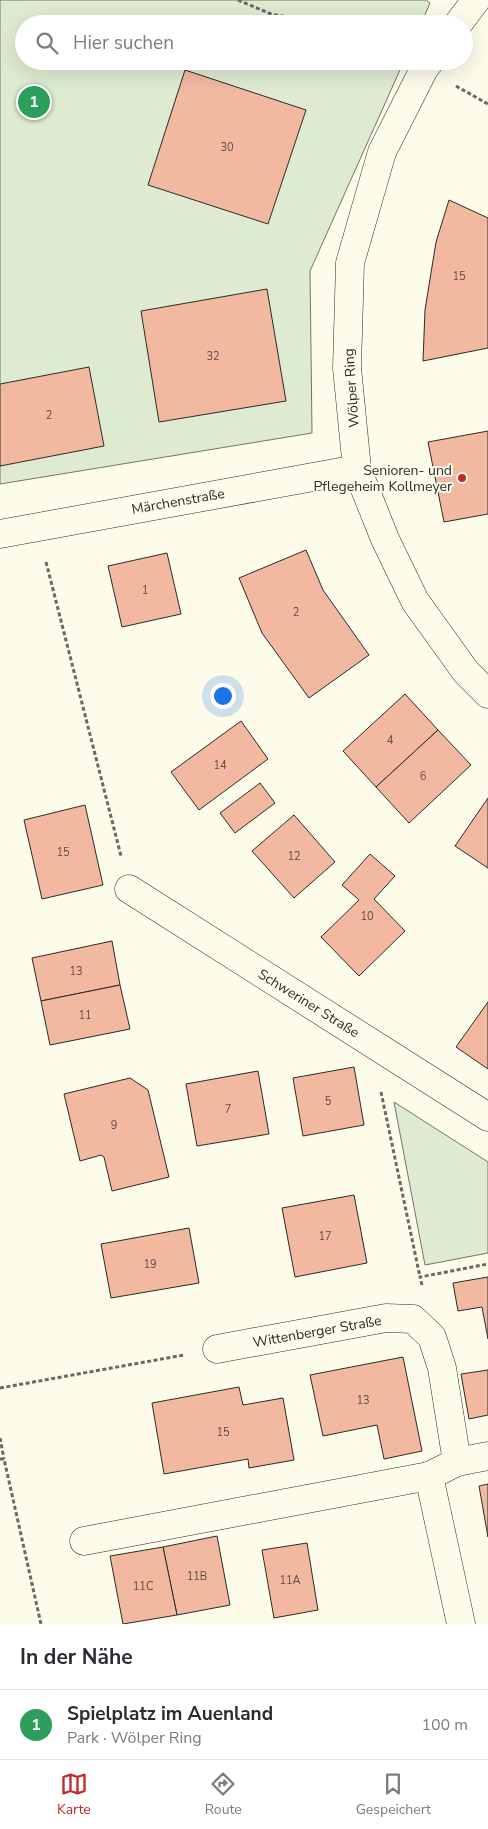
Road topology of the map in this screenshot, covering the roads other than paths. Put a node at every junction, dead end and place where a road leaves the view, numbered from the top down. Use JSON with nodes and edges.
{"nodes":[{"id":1,"x":476,"y":0,"type":"edge"},
{"id":2,"x":465,"y":15,"type":"edge"},
{"id":3,"x":423,"y":70,"type":"edge"},
{"id":4,"x":357,"y":469,"type":"junction"},
{"id":5,"x":0,"y":534,"type":"edge"},
{"id":6,"x":488,"y":694,"type":"edge"},
{"id":7,"x":129,"y":889,"type":"road end"},
{"id":8,"x":488,"y":1117,"type":"edge"},
{"id":9,"x":218,"y":1349,"type":"road end"},
{"id":10,"x":488,"y":1456,"type":"edge"},
{"id":11,"x":457,"y":1462,"type":"junction"},
{"id":12,"x":429,"y":1476,"type":"junction"},
{"id":13,"x":84,"y":1541,"type":"dead end"},
{"id":14,"x":461,"y":1624,"type":"edge"}],
"edges":[{"from":1,"to":2,"type":"street"},
{"from":3,"to":4,"type":"street","name":"Wölper Ring"},
{"from":4,"to":5,"type":"street","name":"Märchenstraße"},
{"from":4,"to":6,"type":"street","name":"Wölper Ring"},
{"from":7,"to":8,"type":"street","name":"Schweriner Straße"},
{"from":9,"to":11,"type":"street","name":"Wittenberger Straße"},
{"from":10,"to":11,"type":"street"},
{"from":11,"to":12,"type":"street"},
{"from":12,"to":13,"type":"street"},
{"from":12,"to":14,"type":"street"}]}
